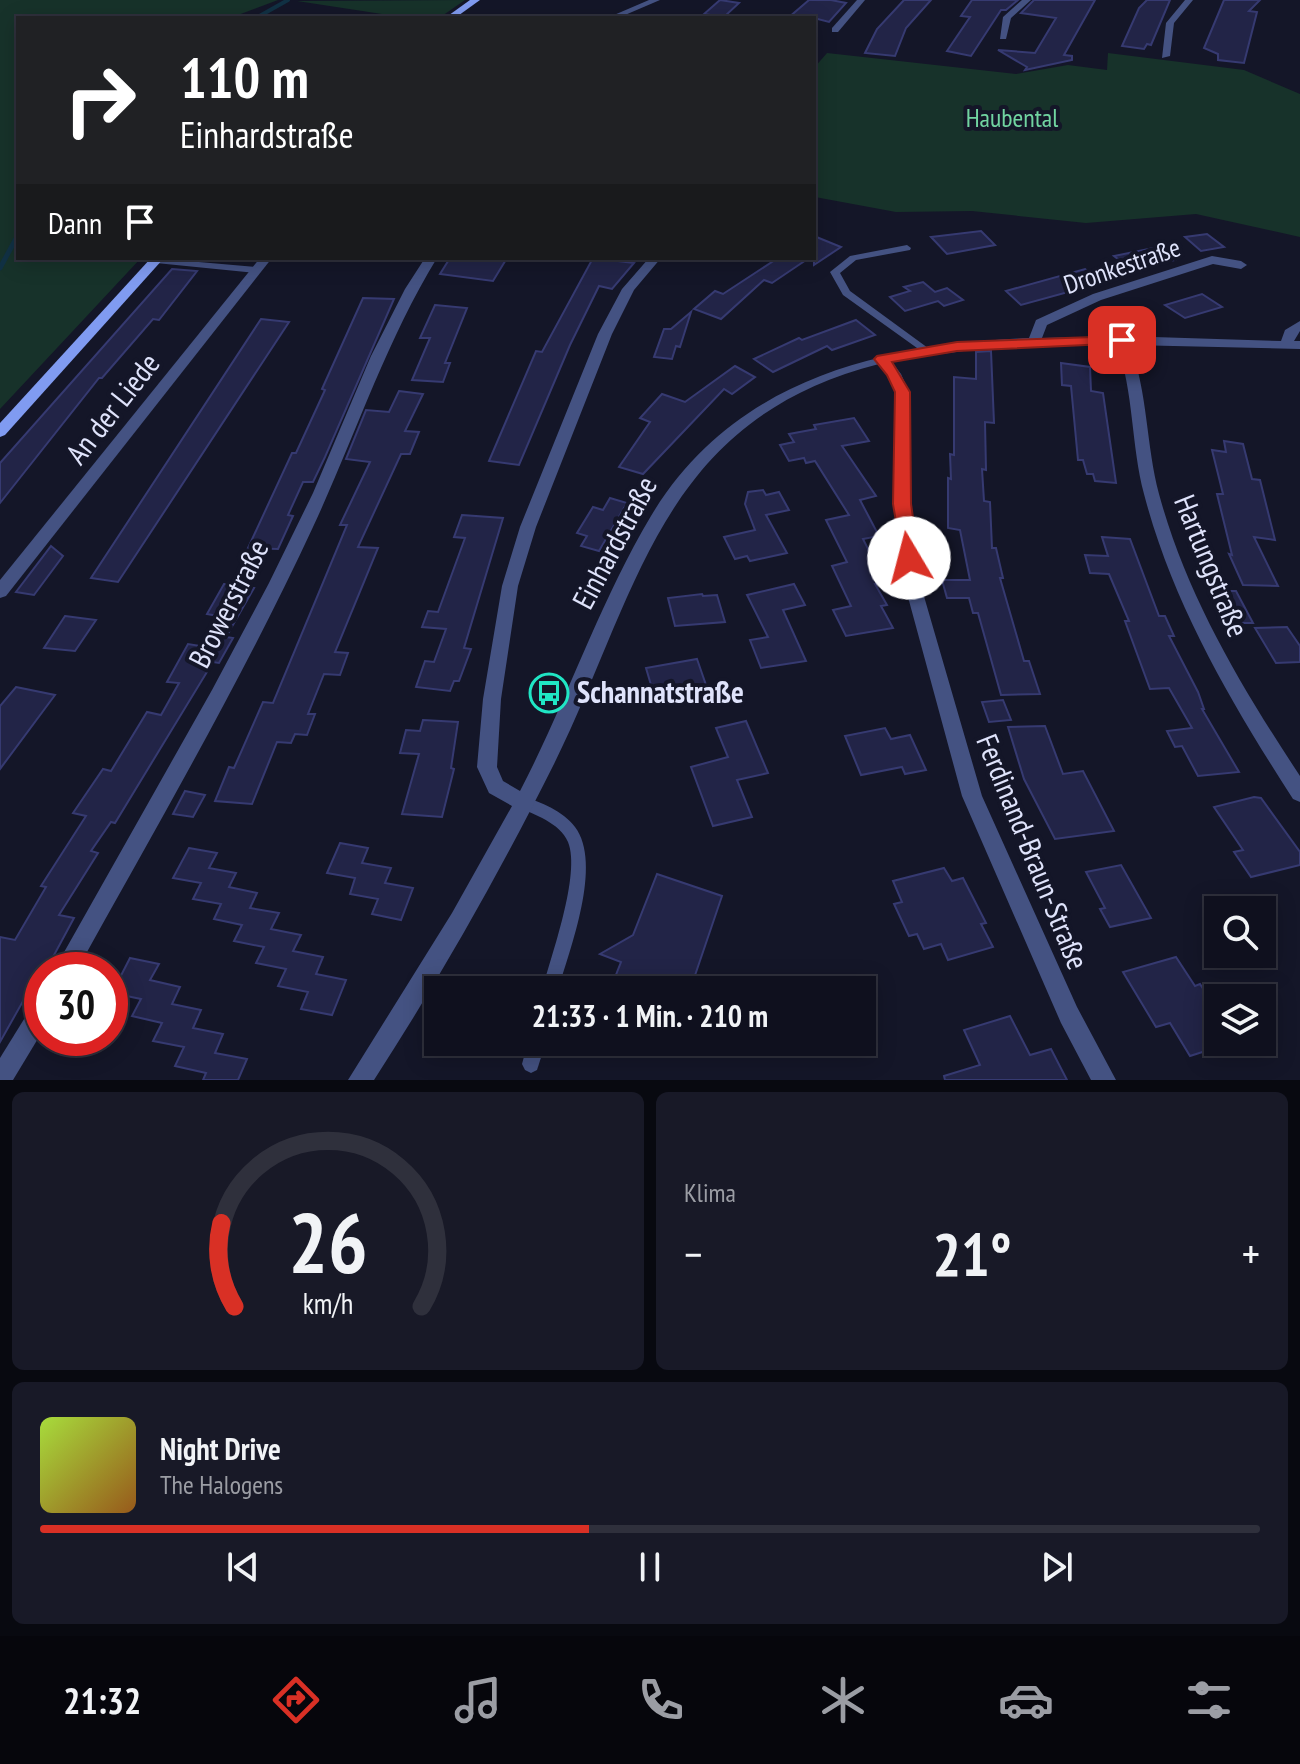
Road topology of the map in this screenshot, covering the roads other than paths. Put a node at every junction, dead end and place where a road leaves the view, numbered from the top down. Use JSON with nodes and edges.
{"nodes":[{"id":1,"x":476,"y":0,"type":"edge"},
{"id":2,"x":656,"y":0,"type":"edge"},
{"id":3,"x":861,"y":0,"type":"edge"},
{"id":4,"x":1027,"y":0,"type":"edge"},
{"id":5,"x":1189,"y":0,"type":"edge"},
{"id":6,"x":452,"y":16,"type":"edge"},
{"id":7,"x":616,"y":16,"type":"edge"},
{"id":8,"x":835,"y":30,"type":"dead end"},
{"id":9,"x":1003,"y":37,"type":"dead end"},
{"id":10,"x":1165,"y":56,"type":"dead end"},
{"id":11,"x":907,"y":248,"type":"dead end"},
{"id":12,"x":156,"y":260,"type":"edge"},
{"id":13,"x":166,"y":260,"type":"edge"},
{"id":14,"x":264,"y":260,"type":"edge"},
{"id":15,"x":430,"y":260,"type":"edge"},
{"id":16,"x":653,"y":260,"type":"edge"},
{"id":17,"x":1241,"y":265,"type":"dead end"},
{"id":18,"x":256,"y":270,"type":"junction"},
{"id":19,"x":1300,"y":325,"type":"edge"},
{"id":20,"x":1122,"y":340,"type":"junction"},
{"id":21,"x":1034,"y":342,"type":"junction"},
{"id":22,"x":1293,"y":345,"type":"edge"},
{"id":23,"x":924,"y":350,"type":"junction"},
{"id":24,"x":882,"y":359,"type":"junction"},
{"id":25,"x":0,"y":432,"type":"edge"},
{"id":26,"x":0,"y":592,"type":"edge"},
{"id":27,"x":1300,"y":793,"type":"edge"},
{"id":28,"x":522,"y":802,"type":"junction"},
{"id":29,"x":75,"y":952,"type":"edge"},
{"id":30,"x":554,"y":976,"type":"edge"},
{"id":31,"x":24,"y":1041,"type":"edge"},
{"id":32,"x":533,"y":1056,"type":"edge"},
{"id":33,"x":531,"y":1064,"type":"dead end"},
{"id":34,"x":0,"y":1080,"type":"edge"},
{"id":35,"x":360,"y":1080,"type":"edge"},
{"id":36,"x":1104,"y":1080,"type":"edge"}],
"edges":[{"from":1,"to":6,"type":"main road"},
{"from":2,"to":7,"type":"street"},
{"from":3,"to":8,"type":"street"},
{"from":4,"to":9,"type":"street"},
{"from":5,"to":10,"type":"street"},
{"from":11,"to":23,"type":"lane"},
{"from":12,"to":25,"type":"main road"},
{"from":13,"to":18,"type":"lane"},
{"from":14,"to":18,"type":"street","name":"An der Liede"},
{"from":15,"to":29,"type":"street","name":"Browerstraße"},
{"from":16,"to":28,"type":"street"},
{"from":17,"to":21,"type":"street","name":"Dronkestraße"},
{"from":18,"to":26,"type":"street","name":"An der Liede"},
{"from":19,"to":22,"type":"street"},
{"from":20,"to":21,"type":"street","name":"Einhardstraße"},
{"from":20,"to":22,"type":"street","name":"Einhardstraße"},
{"from":20,"to":27,"type":"street","name":"Hartungstraße"},
{"from":21,"to":23,"type":"street","name":"Einhardstraße"},
{"from":23,"to":24,"type":"street","name":"Einhardstraße"},
{"from":24,"to":28,"type":"street","name":"Einhardstraße"},
{"from":24,"to":36,"type":"street","name":"Ferdinand-Braun-Straße"},
{"from":28,"to":30,"type":"lane"},
{"from":28,"to":35,"type":"street","name":"Einhardstraße"},
{"from":31,"to":34,"type":"street"},
{"from":32,"to":33,"type":"lane"}]}
